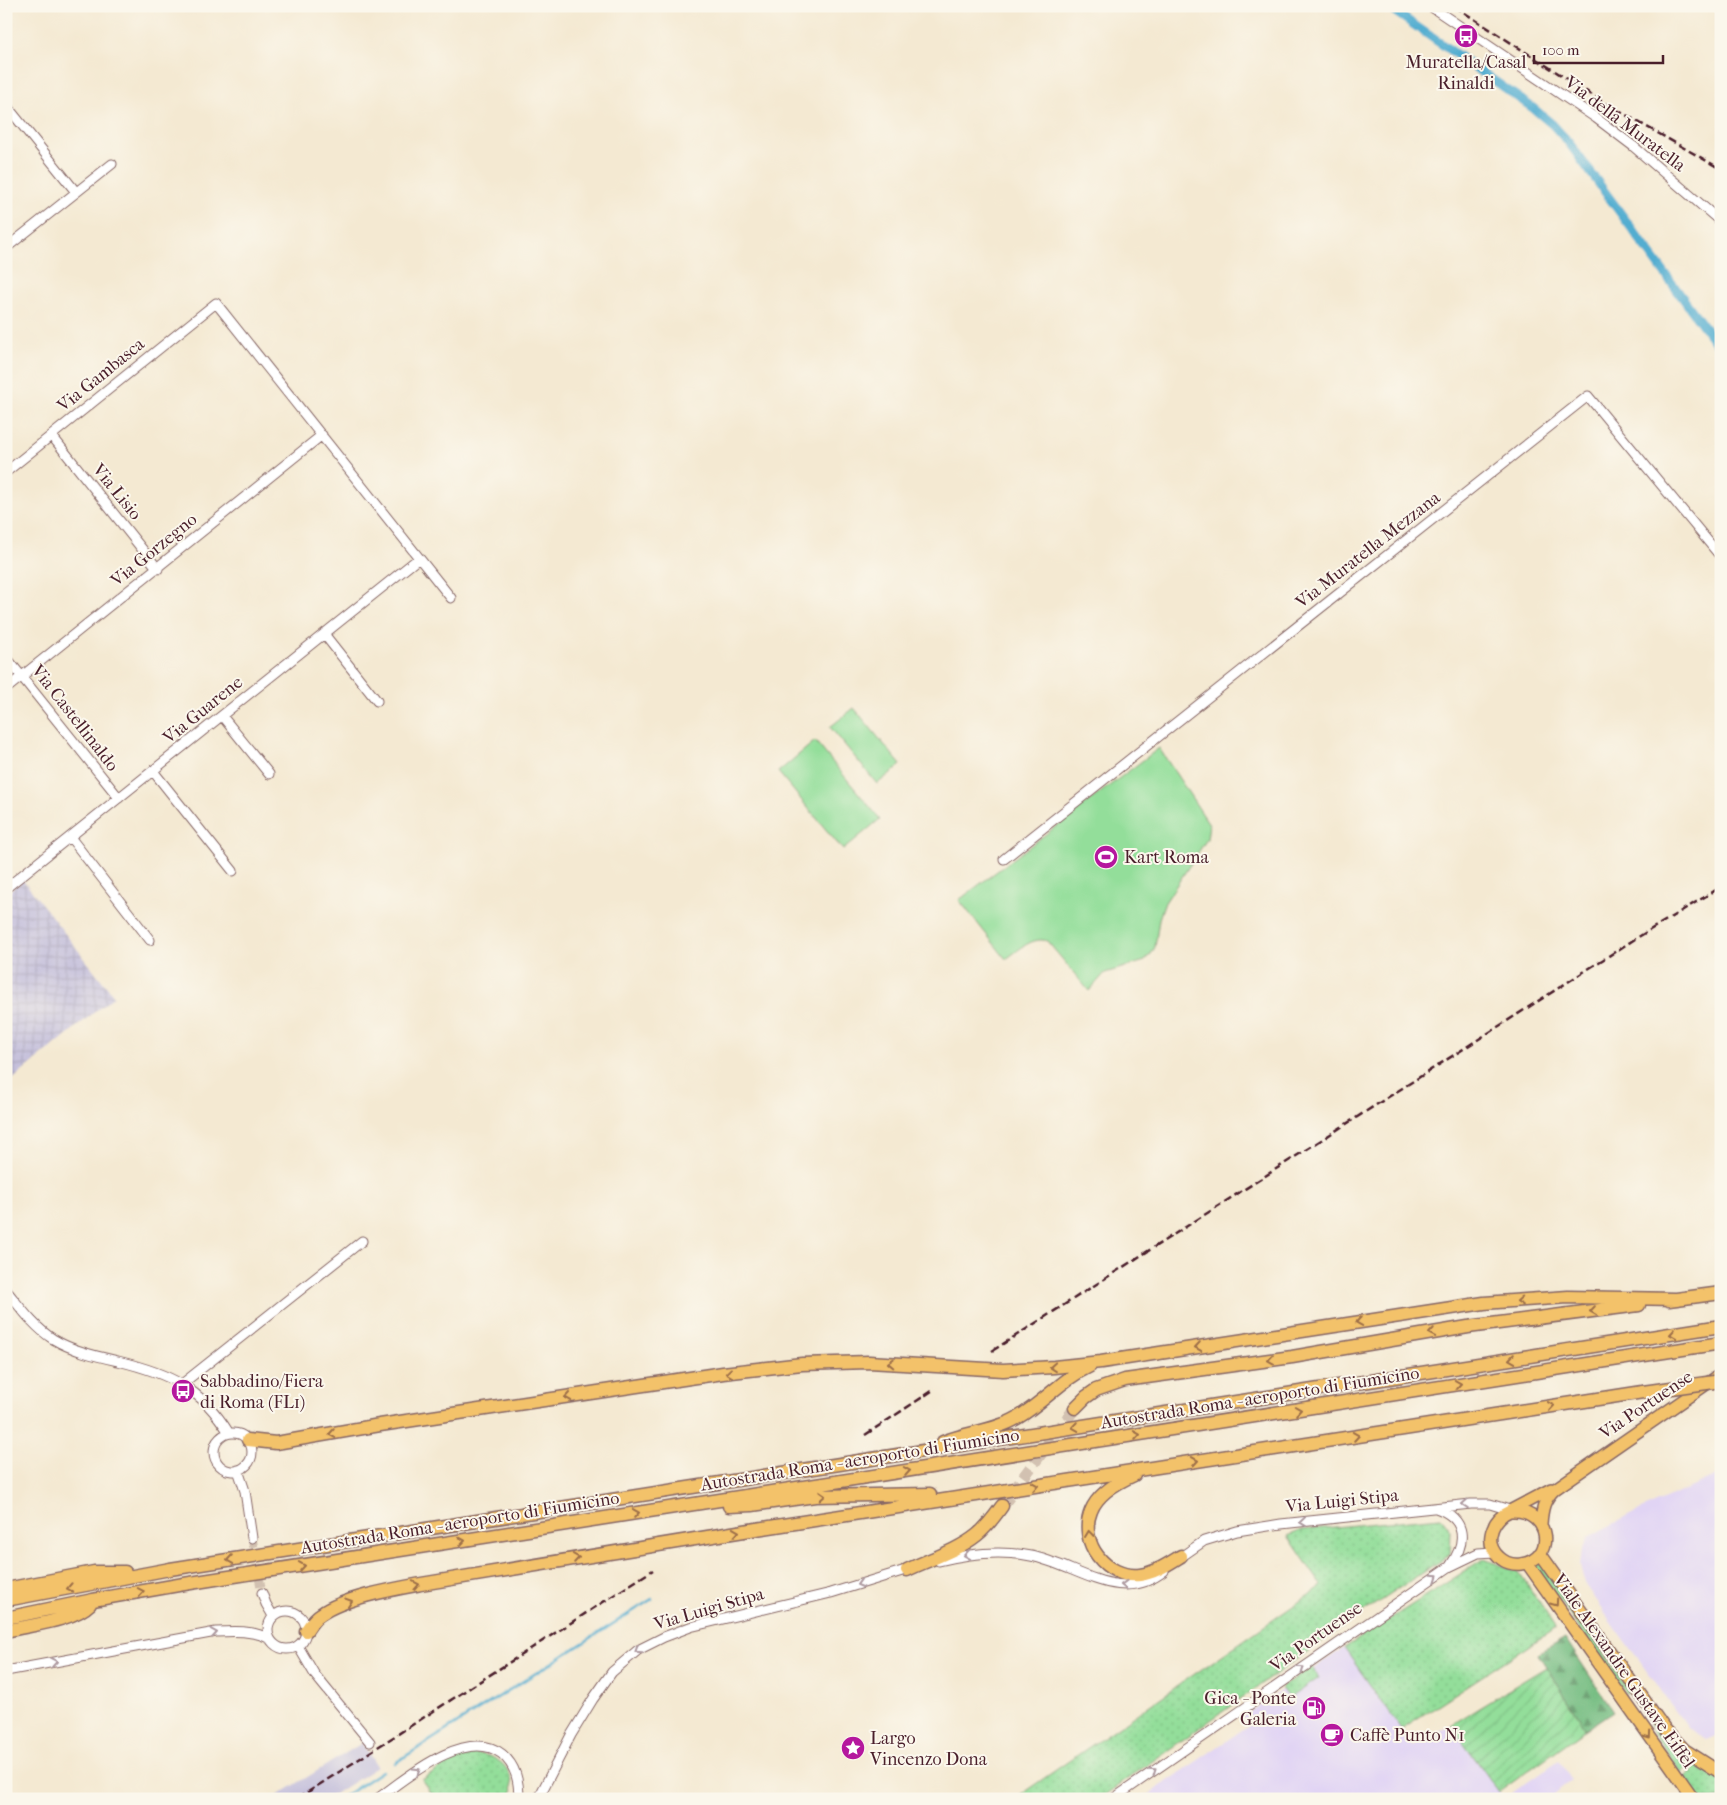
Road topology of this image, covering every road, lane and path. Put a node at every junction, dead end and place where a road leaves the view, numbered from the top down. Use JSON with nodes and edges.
{"nodes":[{"id":1,"x":1430,"y":6,"type":"edge"},
{"id":2,"x":6,"y":105,"type":"edge"},
{"id":3,"x":112,"y":164,"type":"dead end"},
{"id":4,"x":76,"y":192,"type":"junction"},
{"id":5,"x":1721,"y":222,"type":"edge"},
{"id":6,"x":7,"y":246,"type":"edge"},
{"id":7,"x":322,"y":435,"type":"junction"},
{"id":8,"x":52,"y":436,"type":"junction"},
{"id":9,"x":6,"y":472,"type":"edge"},
{"id":10,"x":1721,"y":557,"type":"edge"},
{"id":11,"x":419,"y":558,"type":"junction"},
{"id":12,"x":158,"y":569,"type":"junction"},
{"id":13,"x":450,"y":598,"type":"dead end"},
{"id":14,"x":324,"y":634,"type":"junction"},
{"id":15,"x":6,"y":657,"type":"edge"},
{"id":16,"x":22,"y":677,"type":"junction"},
{"id":17,"x":6,"y":689,"type":"edge"},
{"id":18,"x":377,"y":701,"type":"dead end"},
{"id":19,"x":222,"y":716,"type":"junction"},
{"id":20,"x":153,"y":771,"type":"junction"},
{"id":21,"x":269,"y":774,"type":"dead end"},
{"id":22,"x":118,"y":798,"type":"junction"},
{"id":23,"x":70,"y":837,"type":"junction"},
{"id":24,"x":1004,"y":859,"type":"dead end"},
{"id":25,"x":232,"y":871,"type":"dead end"},
{"id":26,"x":6,"y":888,"type":"edge"},
{"id":27,"x":150,"y":940,"type":"dead end"},
{"id":28,"x":362,"y":1242,"type":"dead end"},
{"id":29,"x":6,"y":1290,"type":"edge"},
{"id":30,"x":1721,"y":1293,"type":"edge"},
{"id":31,"x":1676,"y":1299,"type":"junction"},
{"id":32,"x":1721,"y":1326,"type":"edge"},
{"id":33,"x":1721,"y":1343,"type":"edge"},
{"id":34,"x":1102,"y":1362,"type":"junction"},
{"id":35,"x":1721,"y":1374,"type":"edge"},
{"id":36,"x":1721,"y":1381,"type":"edge"},
{"id":37,"x":182,"y":1384,"type":"junction"},
{"id":38,"x":1075,"y":1408,"type":"tunnel mouth"},
{"id":39,"x":229,"y":1433,"type":"junction"},
{"id":40,"x":248,"y":1440,"type":"junction"},
{"id":41,"x":924,"y":1451,"type":"junction"},
{"id":42,"x":1158,"y":1467,"type":"junction"},
{"id":43,"x":238,"y":1470,"type":"junction"},
{"id":44,"x":1566,"y":1481,"type":"junction"},
{"id":45,"x":986,"y":1493,"type":"junction"},
{"id":46,"x":1002,"y":1506,"type":"tunnel mouth"},
{"id":47,"x":1434,"y":1507,"type":"junction"},
{"id":48,"x":669,"y":1508,"type":"junction"},
{"id":49,"x":1512,"y":1511,"type":"junction"},
{"id":50,"x":1541,"y":1524,"type":"junction"},
{"id":51,"x":252,"y":1538,"type":"tunnel mouth"},
{"id":52,"x":1494,"y":1552,"type":"junction"},
{"id":53,"x":1540,"y":1553,"type":"junction"},
{"id":54,"x":1181,"y":1556,"type":"junction"},
{"id":55,"x":1527,"y":1563,"type":"junction"},
{"id":56,"x":1450,"y":1567,"type":"junction"},
{"id":57,"x":170,"y":1570,"type":"junction"},
{"id":58,"x":907,"y":1570,"type":"junction"},
{"id":59,"x":6,"y":1589,"type":"edge"},
{"id":60,"x":262,"y":1593,"type":"tunnel mouth"},
{"id":61,"x":6,"y":1600,"type":"edge"},
{"id":62,"x":93,"y":1600,"type":"junction"},
{"id":63,"x":273,"y":1616,"type":"junction"},
{"id":64,"x":6,"y":1618,"type":"edge"},
{"id":65,"x":6,"y":1630,"type":"edge"},
{"id":66,"x":306,"y":1631,"type":"junction"},
{"id":67,"x":270,"y":1639,"type":"junction"},
{"id":68,"x":298,"y":1646,"type":"junction"},
{"id":69,"x":6,"y":1671,"type":"edge"},
{"id":70,"x":370,"y":1742,"type":"dead end"},
{"id":71,"x":1721,"y":1773,"type":"edge"},
{"id":72,"x":377,"y":1799,"type":"edge"},
{"id":73,"x":519,"y":1799,"type":"edge"},
{"id":74,"x":538,"y":1799,"type":"edge"},
{"id":75,"x":1113,"y":1799,"type":"edge"},
{"id":76,"x":1694,"y":1799,"type":"edge"}],
"edges":[{"from":1,"to":5,"type":"street","name":"Via della Muratella"},
{"from":2,"to":4,"type":"street"},
{"from":3,"to":4,"type":"street"},
{"from":4,"to":6,"type":"street"},
{"from":7,"to":8,"type":"street","name":"Via Gambasca"},
{"from":7,"to":11,"type":"street"},
{"from":7,"to":12,"type":"street","name":"Via Gorzegno"},
{"from":8,"to":9,"type":"street","name":"Via Gambasca"},
{"from":8,"to":12,"type":"street","name":"Via Lisio"},
{"from":10,"to":24,"type":"street","name":"Via Muratella Mezzana"},
{"from":11,"to":13,"type":"street"},
{"from":11,"to":14,"type":"street","name":"Via Guarene"},
{"from":12,"to":16,"type":"street","name":"Via Gorzegno"},
{"from":14,"to":18,"type":"street"},
{"from":14,"to":19,"type":"street","name":"Via Guarene"},
{"from":15,"to":16,"type":"street","name":"Via Castellinaldo"},
{"from":16,"to":17,"type":"street","name":"Via Gorzegno"},
{"from":16,"to":22,"type":"street","name":"Via Castellinaldo"},
{"from":19,"to":20,"type":"street","name":"Via Guarene"},
{"from":19,"to":21,"type":"street"},
{"from":20,"to":22,"type":"street","name":"Via Guarene"},
{"from":20,"to":25,"type":"street"},
{"from":22,"to":23,"type":"street","name":"Via Guarene"},
{"from":23,"to":26,"type":"street","name":"Via Guarene"},
{"from":23,"to":27,"type":"street"},
{"from":28,"to":37,"type":"street"},
{"from":29,"to":37,"type":"street"},
{"from":30,"to":31,"type":"highway"},
{"from":31,"to":34,"type":"highway","one_way":true},
{"from":31,"to":38,"type":"highway","one_way":true},
{"from":32,"to":41,"type":"highway","name":"Autostrada Roma - aeroporto di Fiumicino","one_way":true},
{"from":48,"to":33,"type":"highway","name":"Autostrada Roma - aeroporto di Fiumicino","one_way":true},
{"from":34,"to":40,"type":"highway","one_way":true},
{"from":34,"to":41,"type":"highway"},
{"from":35,"to":44,"type":"main road","name":"Via Portuense"},
{"from":42,"to":36,"type":"highway","one_way":true,"bridge":true},
{"from":37,"to":39,"type":"street"},
{"from":39,"to":40,"type":"street"},
{"from":39,"to":43,"type":"street"},
{"from":40,"to":43,"type":"street"},
{"from":41,"to":57,"type":"highway","name":"Autostrada Roma - aeroporto di Fiumicino","one_way":true},
{"from":45,"to":42,"type":"highway","one_way":true},
{"from":54,"to":42,"type":"highway","one_way":true},
{"from":43,"to":51,"type":"street"},
{"from":44,"to":49,"type":"main road","name":"Via Portuense"},
{"from":44,"to":50,"type":"main road","name":"Via Portuense"},
{"from":48,"to":45,"type":"highway","one_way":true},
{"from":66,"to":45,"type":"highway","one_way":true},
{"from":46,"to":58,"type":"highway"},
{"from":49,"to":47,"type":"street","name":"Via Luigi Stipa","one_way":true},
{"from":47,"to":54,"type":"street","name":"Via Luigi Stipa","one_way":true},
{"from":47,"to":56,"type":"street"},
{"from":62,"to":48,"type":"highway","name":"Autostrada Roma - aeroporto di Fiumicino","one_way":true},
{"from":49,"to":50,"type":"main road"},
{"from":49,"to":52,"type":"main road","name":"Via Portuense"},
{"from":50,"to":53,"type":"main road","name":"Via Portuense"},
{"from":52,"to":55,"type":"main road"},
{"from":52,"to":56,"type":"street","name":"Via Portuense"},
{"from":53,"to":55,"type":"main road"},
{"from":53,"to":71,"type":"main road","name":"Viale Alexandre Gustave Eiffel"},
{"from":54,"to":58,"type":"street","name":"Via Luigi Stipa","one_way":true},
{"from":55,"to":76,"type":"main road","name":"Viale Alexandre Gustave Eiffel","one_way":true},
{"from":75,"to":56,"type":"street","name":"Via Portuense","one_way":true},
{"from":57,"to":59,"type":"highway"},
{"from":57,"to":61,"type":"highway","name":"Autostrada Roma - aeroporto di Fiumicino","one_way":true},
{"from":58,"to":74,"type":"street","name":"Via Luigi Stipa","one_way":true},
{"from":60,"to":63,"type":"street"},
{"from":62,"to":64,"type":"highway","name":"Autostrada Roma - aeroporto di Fiumicino"},
{"from":62,"to":65,"type":"highway"},
{"from":63,"to":66,"type":"street"},
{"from":63,"to":67,"type":"street"},
{"from":66,"to":68,"type":"street"},
{"from":67,"to":68,"type":"street"},
{"from":69,"to":67,"type":"street","one_way":true},
{"from":68,"to":70,"type":"street"},
{"from":72,"to":73,"type":"street","one_way":true}]}
